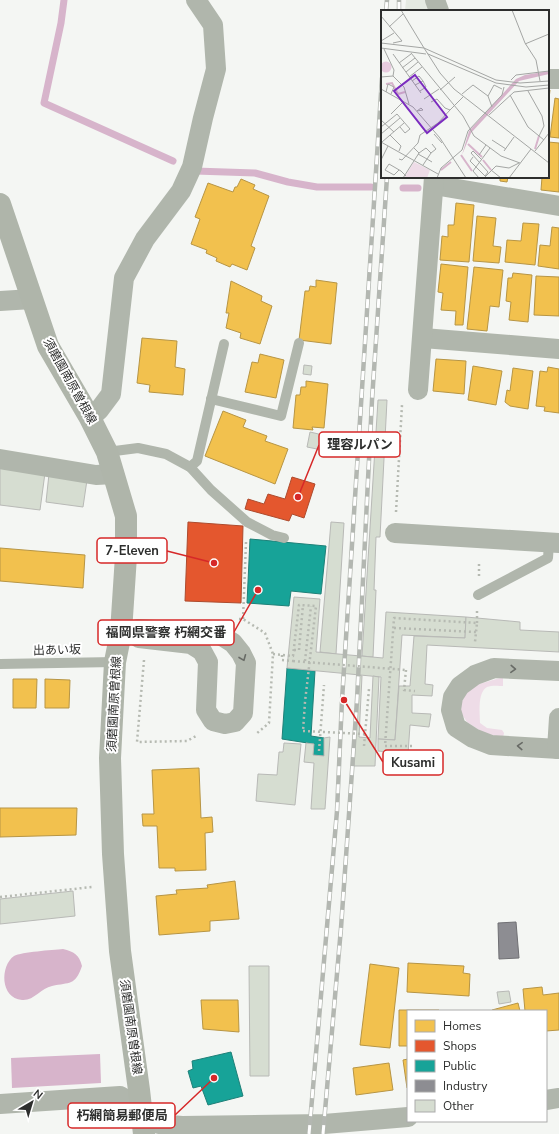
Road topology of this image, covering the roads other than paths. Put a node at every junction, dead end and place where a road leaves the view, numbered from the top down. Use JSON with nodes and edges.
{"nodes":[{"id":1,"x":196,"y":0,"type":"edge"},
{"id":2,"x":435,"y":0,"type":"edge"},
{"id":3,"x":439,"y":10,"type":"edge"},
{"id":4,"x":434,"y":181,"type":"edge"},
{"id":5,"x":0,"y":204,"type":"edge"},
{"id":6,"x":559,"y":206,"type":"edge"},
{"id":7,"x":32,"y":299,"type":"junction"},
{"id":8,"x":0,"y":301,"type":"edge"},
{"id":9,"x":423,"y":338,"type":"junction"},
{"id":10,"x":299,"y":343,"type":"dead end"},
{"id":11,"x":224,"y":344,"type":"dead end"},
{"id":12,"x":559,"y":349,"type":"edge"},
{"id":13,"x":418,"y":390,"type":"road end"},
{"id":14,"x":211,"y":399,"type":"junction"},
{"id":15,"x":90,"y":418,"type":"junction"},
{"id":16,"x":107,"y":452,"type":"junction"},
{"id":17,"x":0,"y":459,"type":"edge"},
{"id":18,"x":190,"y":468,"type":"junction"},
{"id":19,"x":114,"y":474,"type":"junction"},
{"id":20,"x":395,"y":533,"type":"road end"},
{"id":21,"x":284,"y":538,"type":"dead end"},
{"id":22,"x":554,"y":543,"type":"edge"},
{"id":23,"x":478,"y":595,"type":"dead end"},
{"id":24,"x":127,"y":633,"type":"junction"},
{"id":25,"x":115,"y":662,"type":"junction"},
{"id":26,"x":0,"y":664,"type":"edge"},
{"id":27,"x":559,"y":671,"type":"edge"},
{"id":28,"x":559,"y":718,"type":"edge"},
{"id":29,"x":558,"y":749,"type":"edge"},
{"id":30,"x":559,"y":1098,"type":"edge"},
{"id":31,"x":547,"y":1100,"type":"edge"},
{"id":32,"x":0,"y":1104,"type":"edge"},
{"id":33,"x":141,"y":1108,"type":"junction"},
{"id":34,"x":407,"y":1117,"type":"edge"},
{"id":35,"x":144,"y":1134,"type":"edge"}],
"edges":[{"from":1,"to":15,"type":"street"},
{"from":2,"to":3,"type":"street"},
{"from":4,"to":6,"type":"street"},
{"from":4,"to":9,"type":"street"},
{"from":5,"to":7,"type":"main road","name":"須磨園南原曽根線"},
{"from":7,"to":8,"type":"street"},
{"from":7,"to":15,"type":"main road","name":"須磨園南原曽根線"},
{"from":9,"to":12,"type":"street"},
{"from":9,"to":13,"type":"street"},
{"from":10,"to":14,"type":"lane"},
{"from":11,"to":14,"type":"lane"},
{"from":14,"to":18,"type":"lane"},
{"from":15,"to":16,"type":"main road","name":"須磨園南原曽根線"},
{"from":16,"to":18,"type":"lane"},
{"from":16,"to":19,"type":"main road","name":"須磨園南原曽根線"},
{"from":17,"to":19,"type":"street"},
{"from":18,"to":21,"type":"lane"},
{"from":19,"to":24,"type":"main road","name":"須磨園南原曽根線"},
{"from":20,"to":22,"type":"street"},
{"from":22,"to":23,"type":"lane"},
{"from":24,"to":24,"type":"street","one_way":true},
{"from":24,"to":25,"type":"main road","name":"須磨園南原曽根線"},
{"from":25,"to":26,"type":"lane","name":"出あい坂"},
{"from":25,"to":33,"type":"main road","name":"須磨園南原曽根線"},
{"from":29,"to":27,"type":"street","one_way":true},
{"from":28,"to":29,"type":"street"},
{"from":30,"to":31,"type":"street"},
{"from":32,"to":33,"type":"street"},
{"from":33,"to":34,"type":"street"},
{"from":33,"to":35,"type":"main road","name":"須磨園南原曽根線"}]}
